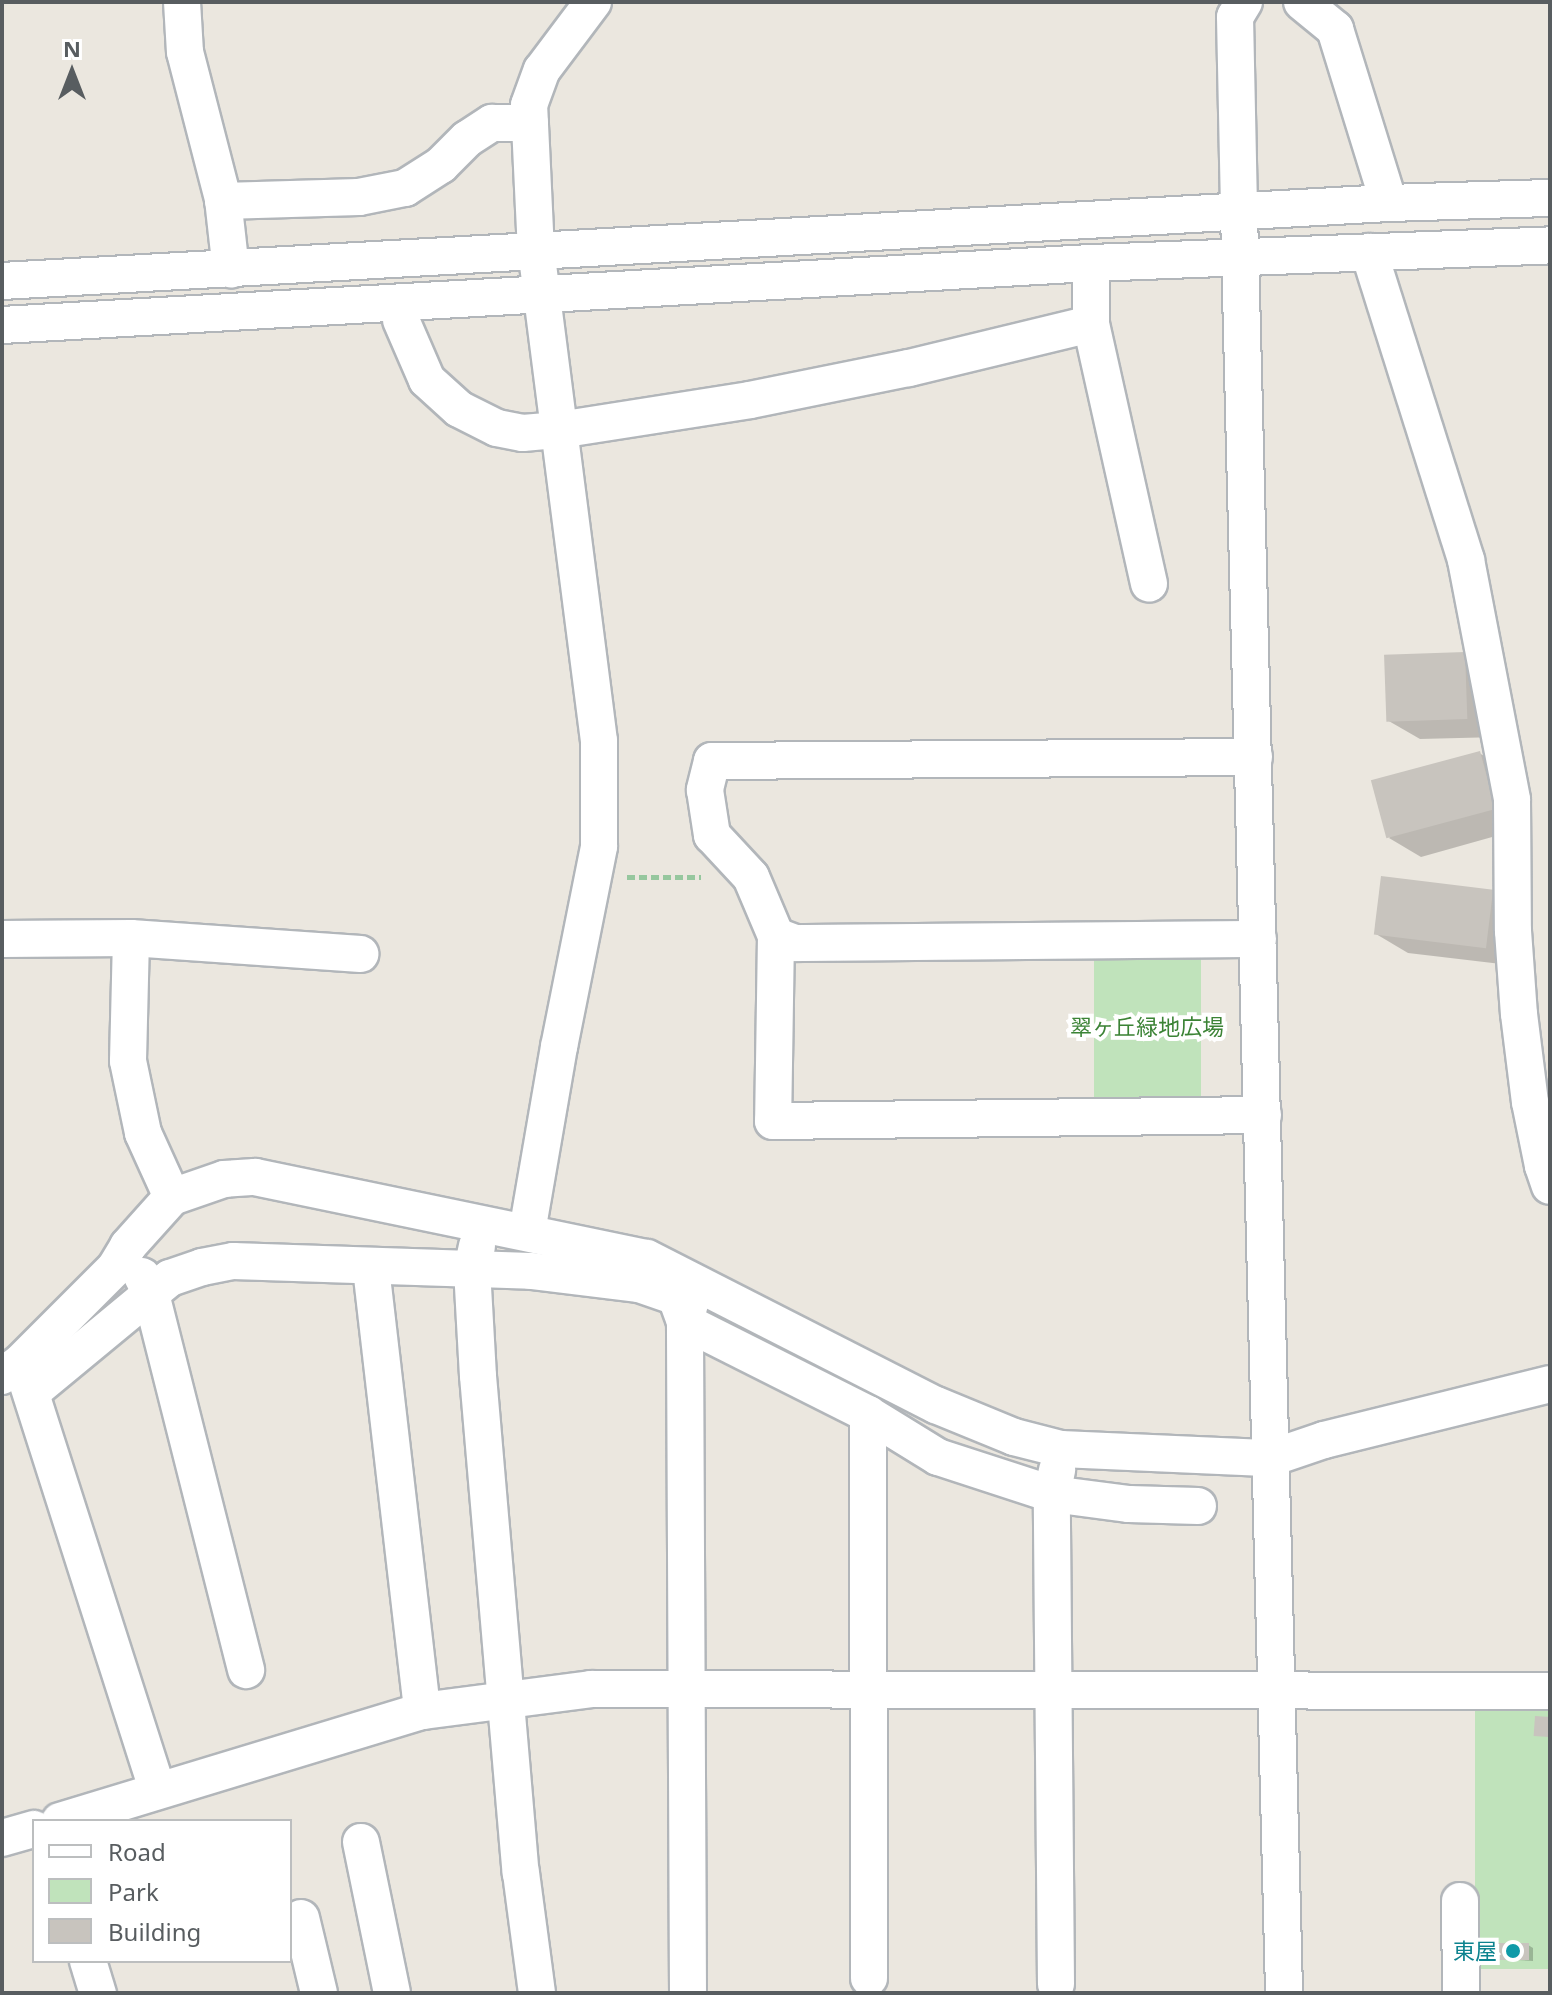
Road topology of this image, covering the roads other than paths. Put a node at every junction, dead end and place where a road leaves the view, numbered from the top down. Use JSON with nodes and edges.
{"nodes":[{"id":1,"x":182,"y":2,"type":"edge"},
{"id":2,"x":1244,"y":2,"type":"edge"},
{"id":3,"x":1302,"y":2,"type":"edge"},
{"id":4,"x":592,"y":3,"type":"edge"},
{"id":5,"x":530,"y":123,"type":"junction"},
{"id":6,"x":1550,"y":198,"type":"edge"},
{"id":7,"x":223,"y":201,"type":"junction"},
{"id":8,"x":1389,"y":203,"type":"junction"},
{"id":9,"x":1239,"y":213,"type":"junction"},
{"id":10,"x":1550,"y":245,"type":"edge"},
{"id":11,"x":536,"y":252,"type":"junction"},
{"id":12,"x":1369,"y":252,"type":"junction"},
{"id":13,"x":1240,"y":257,"type":"junction"},
{"id":14,"x":1091,"y":263,"type":"junction"},
{"id":15,"x":231,"y":270,"type":"junction"},
{"id":16,"x":2,"y":281,"type":"edge"},
{"id":17,"x":541,"y":296,"type":"junction"},
{"id":18,"x":401,"y":320,"type":"dead end"},
{"id":19,"x":1091,"y":324,"type":"junction"},
{"id":20,"x":2,"y":325,"type":"edge"},
{"id":21,"x":559,"y":430,"type":"junction"},
{"id":22,"x":1149,"y":584,"type":"dead end"},
{"id":23,"x":1254,"y":757,"type":"junction"},
{"id":24,"x":776,"y":936,"type":"junction"},
{"id":25,"x":131,"y":938,"type":"junction"},
{"id":26,"x":2,"y":939,"type":"edge"},
{"id":27,"x":1258,"y":939,"type":"junction"},
{"id":28,"x":360,"y":954,"type":"dead end"},
{"id":29,"x":1263,"y":1115,"type":"junction"},
{"id":30,"x":1550,"y":1186,"type":"edge"},
{"id":31,"x":172,"y":1197,"type":"junction"},
{"id":32,"x":482,"y":1223,"type":"junction"},
{"id":33,"x":527,"y":1232,"type":"junction"},
{"id":34,"x":128,"y":1246,"type":"junction"},
{"id":35,"x":371,"y":1268,"type":"junction"},
{"id":36,"x":472,"y":1269,"type":"junction"},
{"id":37,"x":696,"y":1283,"type":"junction"},
{"id":38,"x":151,"y":1294,"type":"junction"},
{"id":39,"x":685,"y":1322,"type":"junction"},
{"id":40,"x":18,"y":1377,"type":"edge"},
{"id":41,"x":1550,"y":1384,"type":"edge"},
{"id":42,"x":868,"y":1414,"type":"junction"},
{"id":43,"x":1061,"y":1449,"type":"junction"},
{"id":44,"x":1271,"y":1458,"type":"junction"},
{"id":45,"x":1052,"y":1494,"type":"junction"},
{"id":46,"x":1198,"y":1506,"type":"dead end"},
{"id":47,"x":246,"y":1670,"type":"dead end"},
{"id":48,"x":687,"y":1689,"type":"junction"},
{"id":49,"x":866,"y":1689,"type":"junction"},
{"id":50,"x":1055,"y":1690,"type":"junction"},
{"id":51,"x":1274,"y":1690,"type":"junction"},
{"id":52,"x":1550,"y":1691,"type":"edge"},
{"id":53,"x":506,"y":1697,"type":"junction"},
{"id":54,"x":422,"y":1711,"type":"junction"},
{"id":55,"x":157,"y":1790,"type":"junction"},
{"id":56,"x":66,"y":1819,"type":"edge"},
{"id":57,"x":32,"y":1830,"type":"edge"},
{"id":58,"x":2,"y":1838,"type":"edge"},
{"id":59,"x":361,"y":1842,"type":"dead end"},
{"id":60,"x":1460,"y":1901,"type":"dead end"},
{"id":61,"x":301,"y":1918,"type":"dead end"},
{"id":62,"x":89,"y":1963,"type":"edge"},
{"id":63,"x":869,"y":1978,"type":"dead end"},
{"id":64,"x":1056,"y":1984,"type":"dead end"},
{"id":65,"x":98,"y":1993,"type":"edge"},
{"id":66,"x":319,"y":1993,"type":"edge"},
{"id":67,"x":392,"y":1993,"type":"edge"},
{"id":68,"x":537,"y":1993,"type":"edge"},
{"id":69,"x":688,"y":1993,"type":"edge"},
{"id":70,"x":1284,"y":1993,"type":"edge"},
{"id":71,"x":1461,"y":1993,"type":"edge"}],
"edges":[{"from":1,"to":7,"type":"street"},
{"from":2,"to":9,"type":"street"},
{"from":3,"to":8,"type":"street"},
{"from":4,"to":5,"type":"street"},
{"from":5,"to":7,"type":"street"},
{"from":5,"to":11,"type":"street"},
{"from":6,"to":8,"type":"street"},
{"from":7,"to":15,"type":"street"},
{"from":8,"to":9,"type":"street"},
{"from":9,"to":11,"type":"street"},
{"from":9,"to":13,"type":"street"},
{"from":10,"to":12,"type":"street"},
{"from":11,"to":15,"type":"street"},
{"from":11,"to":17,"type":"street"},
{"from":12,"to":13,"type":"street"},
{"from":12,"to":30,"type":"street"},
{"from":13,"to":14,"type":"street"},
{"from":13,"to":23,"type":"street"},
{"from":14,"to":17,"type":"street"},
{"from":14,"to":19,"type":"street"},
{"from":15,"to":16,"type":"street"},
{"from":17,"to":20,"type":"street"},
{"from":17,"to":21,"type":"street"},
{"from":18,"to":21,"type":"street"},
{"from":19,"to":21,"type":"street"},
{"from":19,"to":22,"type":"street"},
{"from":21,"to":33,"type":"street"},
{"from":23,"to":24,"type":"street"},
{"from":23,"to":27,"type":"street"},
{"from":24,"to":27,"type":"street"},
{"from":24,"to":29,"type":"street"},
{"from":25,"to":26,"type":"street"},
{"from":25,"to":28,"type":"street"},
{"from":25,"to":31,"type":"street"},
{"from":27,"to":29,"type":"street"},
{"from":29,"to":44,"type":"street"},
{"from":31,"to":32,"type":"street"},
{"from":31,"to":34,"type":"street"},
{"from":32,"to":33,"type":"street"},
{"from":32,"to":36,"type":"street"},
{"from":33,"to":37,"type":"street"},
{"from":34,"to":38,"type":"street"},
{"from":34,"to":40,"type":"street"},
{"from":35,"to":36,"type":"street"},
{"from":35,"to":38,"type":"street"},
{"from":35,"to":54,"type":"street"},
{"from":36,"to":39,"type":"street"},
{"from":36,"to":53,"type":"street"},
{"from":37,"to":39,"type":"street"},
{"from":37,"to":43,"type":"street"},
{"from":38,"to":40,"type":"street"},
{"from":38,"to":47,"type":"street"},
{"from":39,"to":42,"type":"street"},
{"from":39,"to":48,"type":"street"},
{"from":40,"to":55,"type":"street"},
{"from":41,"to":44,"type":"street"},
{"from":42,"to":45,"type":"street"},
{"from":42,"to":49,"type":"street"},
{"from":43,"to":44,"type":"street"},
{"from":43,"to":45,"type":"street"},
{"from":44,"to":51,"type":"street"},
{"from":45,"to":46,"type":"street"},
{"from":45,"to":50,"type":"street"},
{"from":48,"to":49,"type":"street"},
{"from":48,"to":53,"type":"street"},
{"from":48,"to":69,"type":"street"},
{"from":49,"to":50,"type":"street"},
{"from":49,"to":63,"type":"street"},
{"from":50,"to":51,"type":"street"},
{"from":50,"to":64,"type":"street"},
{"from":51,"to":52,"type":"street"},
{"from":51,"to":70,"type":"street"},
{"from":53,"to":54,"type":"street"},
{"from":53,"to":68,"type":"street"},
{"from":54,"to":55,"type":"street"},
{"from":55,"to":56,"type":"street"},
{"from":57,"to":58,"type":"street"},
{"from":59,"to":67,"type":"street"},
{"from":60,"to":71,"type":"street"},
{"from":61,"to":66,"type":"street"},
{"from":62,"to":65,"type":"street"}]}
